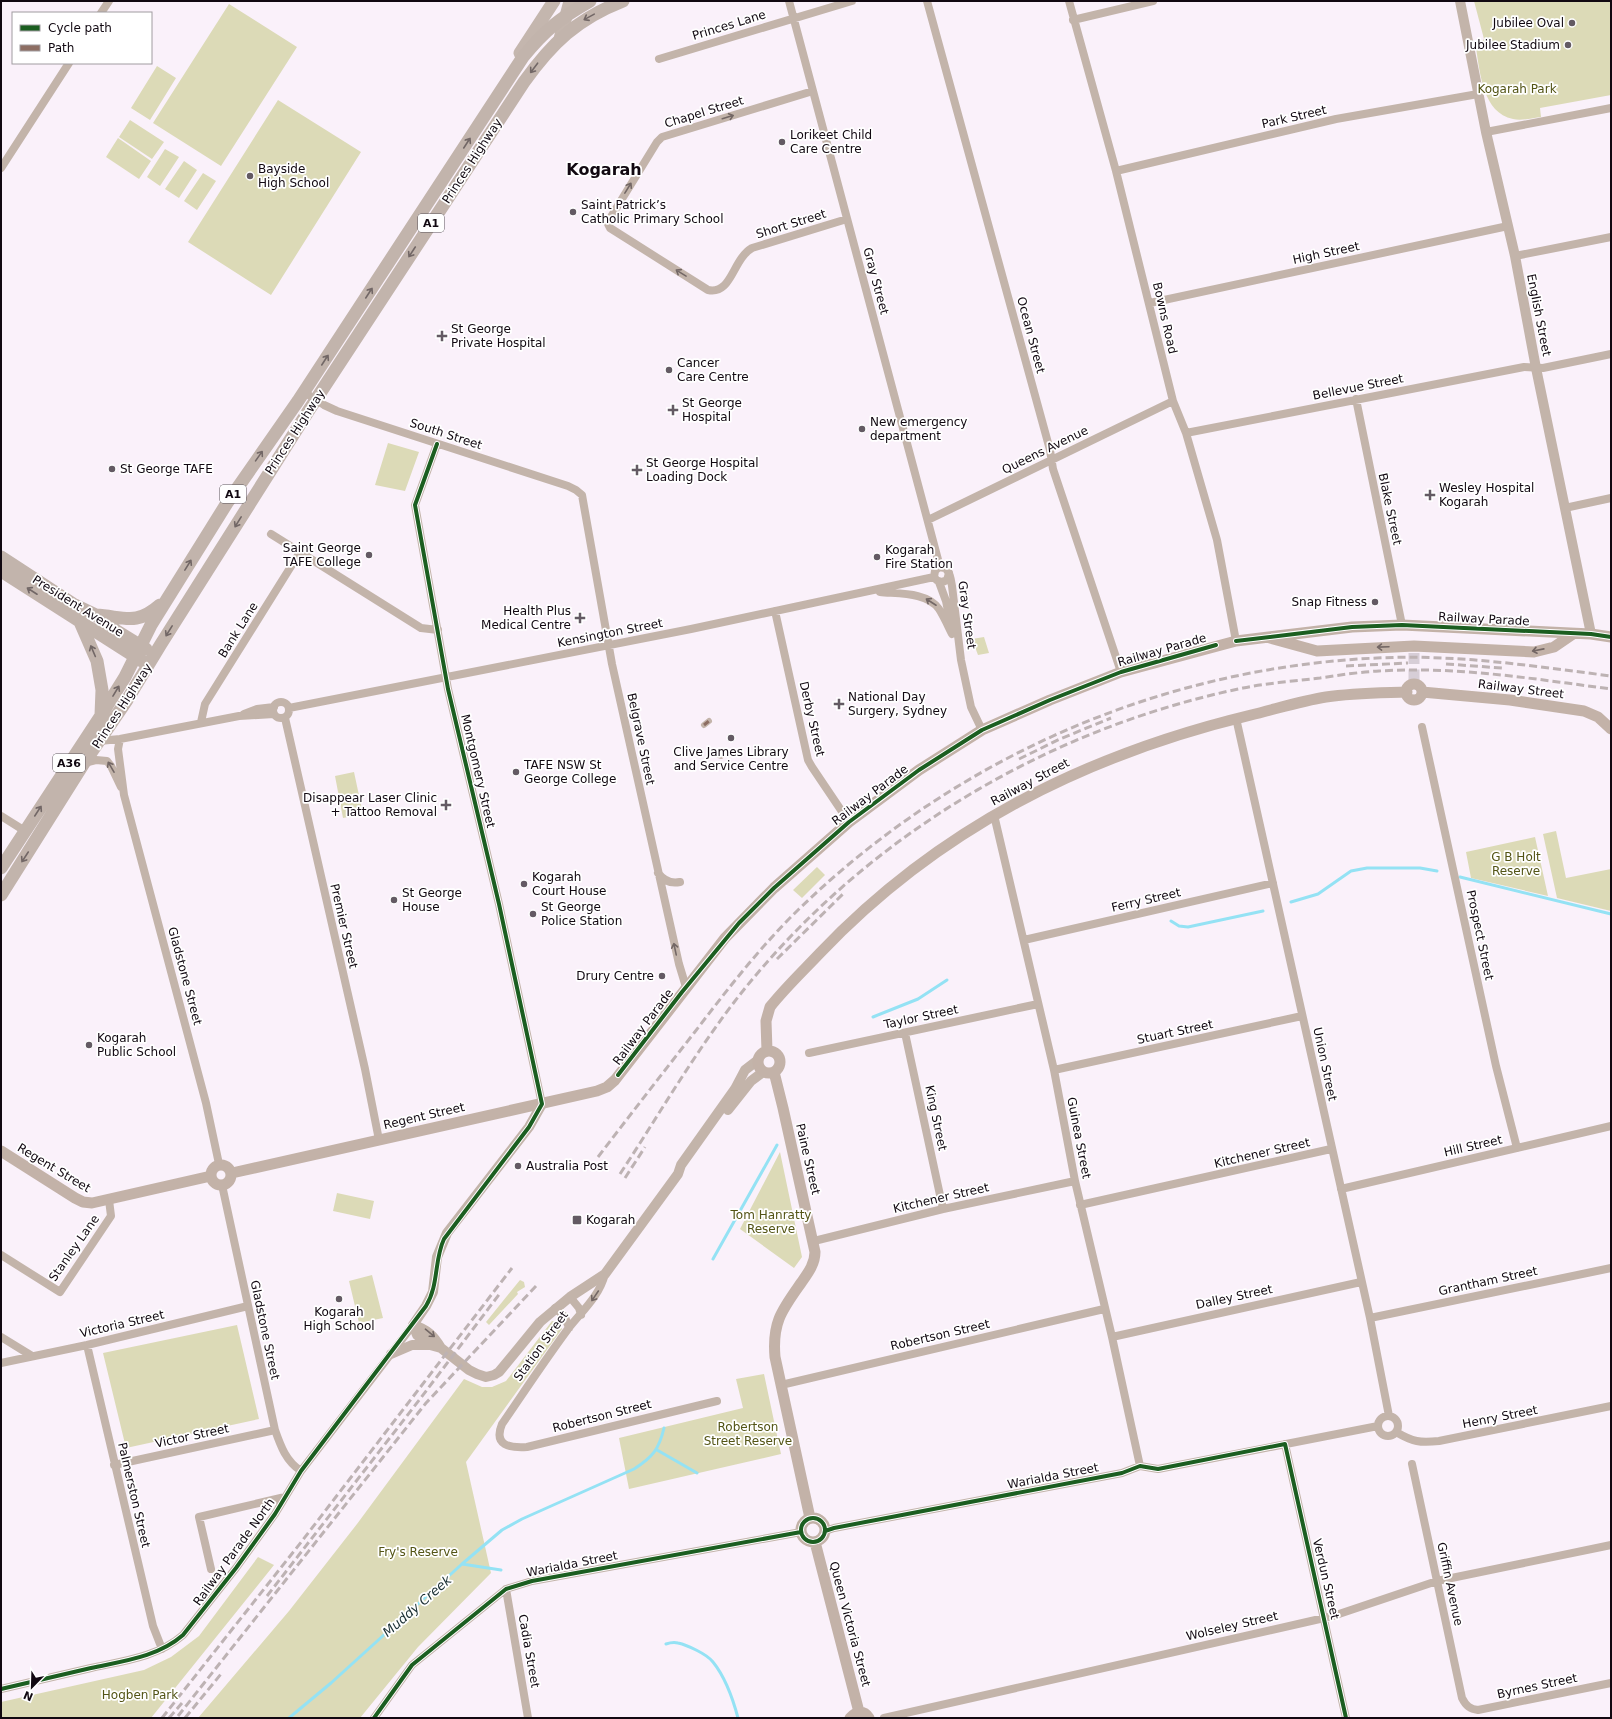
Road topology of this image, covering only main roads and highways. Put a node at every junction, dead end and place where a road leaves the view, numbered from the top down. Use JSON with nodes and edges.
{"nodes":[{"id":1,"x":554,"y":1,"type":"edge"},
{"id":2,"x":590,"y":1,"type":"edge"},
{"id":3,"x":623,"y":1,"type":"edge"},
{"id":4,"x":568,"y":7,"type":"edge"},
{"id":5,"x":560,"y":39,"type":"junction"},
{"id":6,"x":492,"y":103,"type":"junction"},
{"id":7,"x":1,"y":557,"type":"edge"},
{"id":8,"x":1,"y":571,"type":"edge"},
{"id":9,"x":167,"y":598,"type":"junction"},
{"id":10,"x":96,"y":615,"type":"junction"},
{"id":11,"x":80,"y":622,"type":"junction"},
{"id":12,"x":1309,"y":631,"type":"junction"},
{"id":13,"x":1573,"y":634,"type":"junction"},
{"id":14,"x":1267,"y":637,"type":"junction"},
{"id":15,"x":1611,"y":637,"type":"edge"},
{"id":16,"x":1326,"y":650,"type":"junction"},
{"id":17,"x":137,"y":651,"type":"junction"},
{"id":18,"x":151,"y":660,"type":"junction"},
{"id":19,"x":100,"y":717,"type":"junction"},
{"id":20,"x":1611,"y":729,"type":"edge"},
{"id":21,"x":1,"y":868,"type":"edge"},
{"id":22,"x":1,"y":895,"type":"edge"},
{"id":23,"x":767,"y":1051,"type":"junction"},
{"id":24,"x":768,"y":1072,"type":"junction"},
{"id":25,"x":618,"y":1075,"type":"joint"},
{"id":26,"x":1,"y":1151,"type":"edge"},
{"id":27,"x":232,"y":1173,"type":"junction"},
{"id":28,"x":211,"y":1176,"type":"junction"},
{"id":29,"x":810,"y":1518,"type":"junction"},
{"id":30,"x":815,"y":1542,"type":"junction"},
{"id":31,"x":855,"y":1715,"type":"edge"},
{"id":32,"x":869,"y":1718,"type":"edge"}],
"edges":[{"from":1,"to":6,"type":"main road"},
{"from":2,"to":4,"type":"highway","name":"Princes Highway","number":"A1"},
{"from":3,"to":5,"type":"highway","name":"Princes Highway","number":"A1","one_way":true},
{"from":4,"to":5,"type":"main road"},
{"from":4,"to":6,"type":"highway","name":"Princes Highway","number":"A1"},
{"from":5,"to":18,"type":"highway","name":"Princes Highway","number":"A1","one_way":true},
{"from":9,"to":6,"type":"highway","name":"Princes Highway","number":"A1","one_way":true},
{"from":7,"to":10,"type":"highway","name":"President Avenue","number":"A1"},
{"from":11,"to":8,"type":"highway","name":"President Avenue","one_way":true},
{"from":9,"to":10,"type":"highway","number":"A1"},
{"from":9,"to":17,"type":"highway","name":"Princes Highway","number":"A1"},
{"from":10,"to":17,"type":"highway","name":"President Avenue","number":"A1"},
{"from":11,"to":17,"type":"highway","name":"President Avenue"},
{"from":19,"to":11,"type":"highway","one_way":true},
{"from":12,"to":13,"type":"main road","name":"Railway Parade"},
{"from":12,"to":14,"type":"main road","name":"Railway Parade"},
{"from":12,"to":16,"type":"main road"},
{"from":13,"to":15,"type":"main road","name":"Railway Parade"},
{"from":13,"to":16,"type":"main road","name":"Railway Parade","one_way":true},
{"from":14,"to":16,"type":"main road","name":"Railway Parade"},
{"from":14,"to":25,"type":"main road","name":"Railway Parade"},
{"from":17,"to":18,"type":"highway","name":"President Avenue"},
{"from":19,"to":17,"type":"highway","name":"Princes Highway","number":"A36","one_way":true},
{"from":18,"to":22,"type":"highway","name":"Princes Highway","number":"A36","one_way":true},
{"from":21,"to":19,"type":"highway","name":"Princes Highway","number":"A36","one_way":true},
{"from":20,"to":23,"type":"main road","name":"Railway Street"},
{"from":23,"to":24,"type":"main road"},
{"from":23,"to":24,"type":"main road"},
{"from":24,"to":29,"type":"main road","name":"Paine Street"},
{"from":25,"to":27,"type":"main road","name":"Regent Street"},
{"from":26,"to":28,"type":"main road","name":"Regent Street"},
{"from":27,"to":28,"type":"main road"},
{"from":27,"to":28,"type":"main road"},
{"from":29,"to":30,"type":"main road"},
{"from":29,"to":30,"type":"main road"},
{"from":30,"to":31,"type":"main road","name":"Queen Victoria Street"},
{"from":31,"to":32,"type":"main road"}]}
